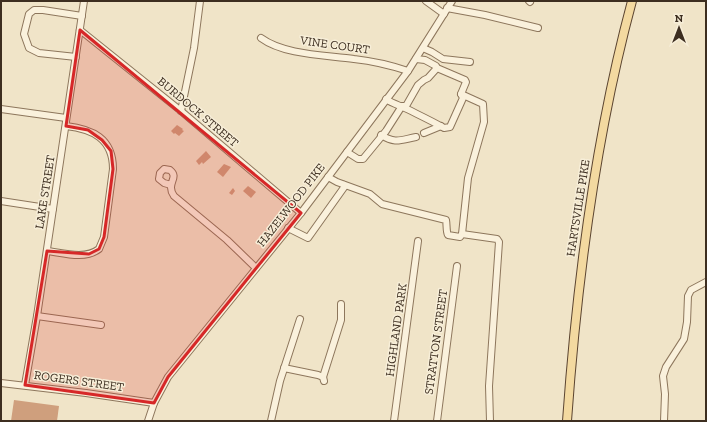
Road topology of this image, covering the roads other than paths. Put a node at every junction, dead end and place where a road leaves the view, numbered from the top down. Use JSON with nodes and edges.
{"nodes":[{"id":1,"x":84,"y":1,"type":"edge"},
{"id":2,"x":200,"y":1,"type":"edge"},
{"id":3,"x":426,"y":1,"type":"edge"},
{"id":4,"x":452,"y":1,"type":"edge"},
{"id":5,"x":632,"y":1,"type":"edge"},
{"id":6,"x":446,"y":11,"type":"junction"},
{"id":7,"x":82,"y":16,"type":"junction"},
{"id":8,"x":538,"y":28,"type":"dead end"},
{"id":9,"x":80,"y":30,"type":"junction"},
{"id":10,"x":261,"y":38,"type":"dead end"},
{"id":11,"x":423,"y":48,"type":"junction"},
{"id":12,"x":76,"y":58,"type":"junction"},
{"id":13,"x":416,"y":59,"type":"junction"},
{"id":14,"x":470,"y":62,"type":"dead end"},
{"id":15,"x":437,"y":68,"type":"junction"},
{"id":16,"x":408,"y":71,"type":"junction"},
{"id":17,"x":460,"y":94,"type":"junction"},
{"id":18,"x":386,"y":99,"type":"junction"},
{"id":19,"x":402,"y":106,"type":"junction"},
{"id":20,"x":1,"y":109,"type":"edge"},
{"id":21,"x":181,"y":111,"type":"junction"},
{"id":22,"x":66,"y":118,"type":"junction"},
{"id":23,"x":66,"y":126,"type":"junction"},
{"id":24,"x":441,"y":126,"type":"junction"},
{"id":25,"x":424,"y":133,"type":"dead end"},
{"id":26,"x":381,"y":135,"type":"junction"},
{"id":27,"x":416,"y":137,"type":"dead end"},
{"id":28,"x":346,"y":152,"type":"junction"},
{"id":29,"x":328,"y":177,"type":"junction"},
{"id":30,"x":170,"y":185,"type":"dead end"},
{"id":31,"x":344,"y":185,"type":"junction"},
{"id":32,"x":1,"y":201,"type":"edge"},
{"id":33,"x":53,"y":209,"type":"junction"},
{"id":34,"x":301,"y":213,"type":"junction"},
{"id":35,"x":288,"y":228,"type":"junction"},
{"id":36,"x":462,"y":234,"type":"junction"},
{"id":37,"x":418,"y":241,"type":"dead end"},
{"id":38,"x":47,"y":251,"type":"junction"},
{"id":39,"x":457,"y":266,"type":"dead end"},
{"id":40,"x":256,"y":268,"type":"junction"},
{"id":41,"x":706,"y":282,"type":"edge"},
{"id":42,"x":341,"y":304,"type":"dead end"},
{"id":43,"x":37,"y":316,"type":"junction"},
{"id":44,"x":300,"y":319,"type":"dead end"},
{"id":45,"x":101,"y":325,"type":"dead end"},
{"id":46,"x":284,"y":368,"type":"junction"},
{"id":47,"x":1,"y":383,"type":"edge"},
{"id":48,"x":25,"y":385,"type":"junction"},
{"id":49,"x":154,"y":403,"type":"junction"},
{"id":50,"x":148,"y":421,"type":"edge"},
{"id":51,"x":271,"y":421,"type":"edge"},
{"id":52,"x":394,"y":421,"type":"edge"},
{"id":53,"x":437,"y":421,"type":"edge"},
{"id":54,"x":490,"y":421,"type":"edge"},
{"id":55,"x":567,"y":421,"type":"edge"},
{"id":56,"x":664,"y":421,"type":"edge"}],
"edges":[{"from":1,"to":7,"type":"street","name":"LAKE STREET"},
{"from":2,"to":21,"type":"street"},
{"from":3,"to":6,"type":"street"},
{"from":4,"to":6,"type":"street","name":"HAZELWOOD PIKE"},
{"from":5,"to":55,"type":"main road","name":"HARTSVILLE PIKE"},
{"from":6,"to":8,"type":"street"},
{"from":6,"to":11,"type":"street","name":"HAZELWOOD PIKE"},
{"from":7,"to":9,"type":"street","name":"LAKE STREET"},
{"from":7,"to":12,"type":"street"},
{"from":9,"to":12,"type":"street","name":"LAKE STREET"},
{"from":9,"to":21,"type":"street","name":"BURDOCK STREET"},
{"from":10,"to":16,"type":"street","name":"VINE COURT"},
{"from":11,"to":13,"type":"street","name":"HAZELWOOD PIKE"},
{"from":11,"to":14,"type":"street"},
{"from":12,"to":22,"type":"street","name":"LAKE STREET"},
{"from":13,"to":15,"type":"street"},
{"from":13,"to":16,"type":"street","name":"HAZELWOOD PIKE"},
{"from":15,"to":17,"type":"street"},
{"from":15,"to":19,"type":"street"},
{"from":16,"to":18,"type":"street","name":"HAZELWOOD PIKE"},
{"from":17,"to":24,"type":"street"},
{"from":17,"to":36,"type":"street"},
{"from":18,"to":19,"type":"street"},
{"from":18,"to":28,"type":"street","name":"HAZELWOOD PIKE"},
{"from":19,"to":24,"type":"street"},
{"from":19,"to":26,"type":"street"},
{"from":20,"to":22,"type":"street"},
{"from":21,"to":34,"type":"street","name":"BURDOCK STREET"},
{"from":22,"to":23,"type":"street","name":"LAKE STREET"},
{"from":23,"to":33,"type":"street","name":"LAKE STREET"},
{"from":23,"to":38,"type":"street"},
{"from":24,"to":25,"type":"street"},
{"from":26,"to":27,"type":"street"},
{"from":26,"to":28,"type":"street"},
{"from":28,"to":29,"type":"street","name":"HAZELWOOD PIKE"},
{"from":29,"to":31,"type":"street"},
{"from":29,"to":34,"type":"street","name":"HAZELWOOD PIKE"},
{"from":30,"to":40,"type":"street"},
{"from":31,"to":35,"type":"street"},
{"from":31,"to":36,"type":"street"},
{"from":32,"to":33,"type":"street"},
{"from":33,"to":38,"type":"street","name":"LAKE STREET"},
{"from":34,"to":35,"type":"street","name":"HAZELWOOD PIKE"},
{"from":35,"to":40,"type":"street","name":"HAZELWOOD PIKE"},
{"from":36,"to":54,"type":"street"},
{"from":37,"to":52,"type":"street","name":"HIGHLAND PARK"},
{"from":38,"to":43,"type":"street","name":"LAKE STREET"},
{"from":39,"to":53,"type":"street","name":"STRATTON STREET"},
{"from":40,"to":49,"type":"street","name":"HAZELWOOD PIKE"},
{"from":41,"to":56,"type":"street"},
{"from":42,"to":46,"type":"street"},
{"from":43,"to":45,"type":"street"},
{"from":43,"to":48,"type":"street","name":"LAKE STREET"},
{"from":44,"to":46,"type":"street"},
{"from":46,"to":51,"type":"street"},
{"from":47,"to":48,"type":"street","name":"ROGERS STREET"},
{"from":48,"to":49,"type":"street","name":"ROGERS STREET"},
{"from":49,"to":50,"type":"street","name":"HAZELWOOD PIKE"}]}
